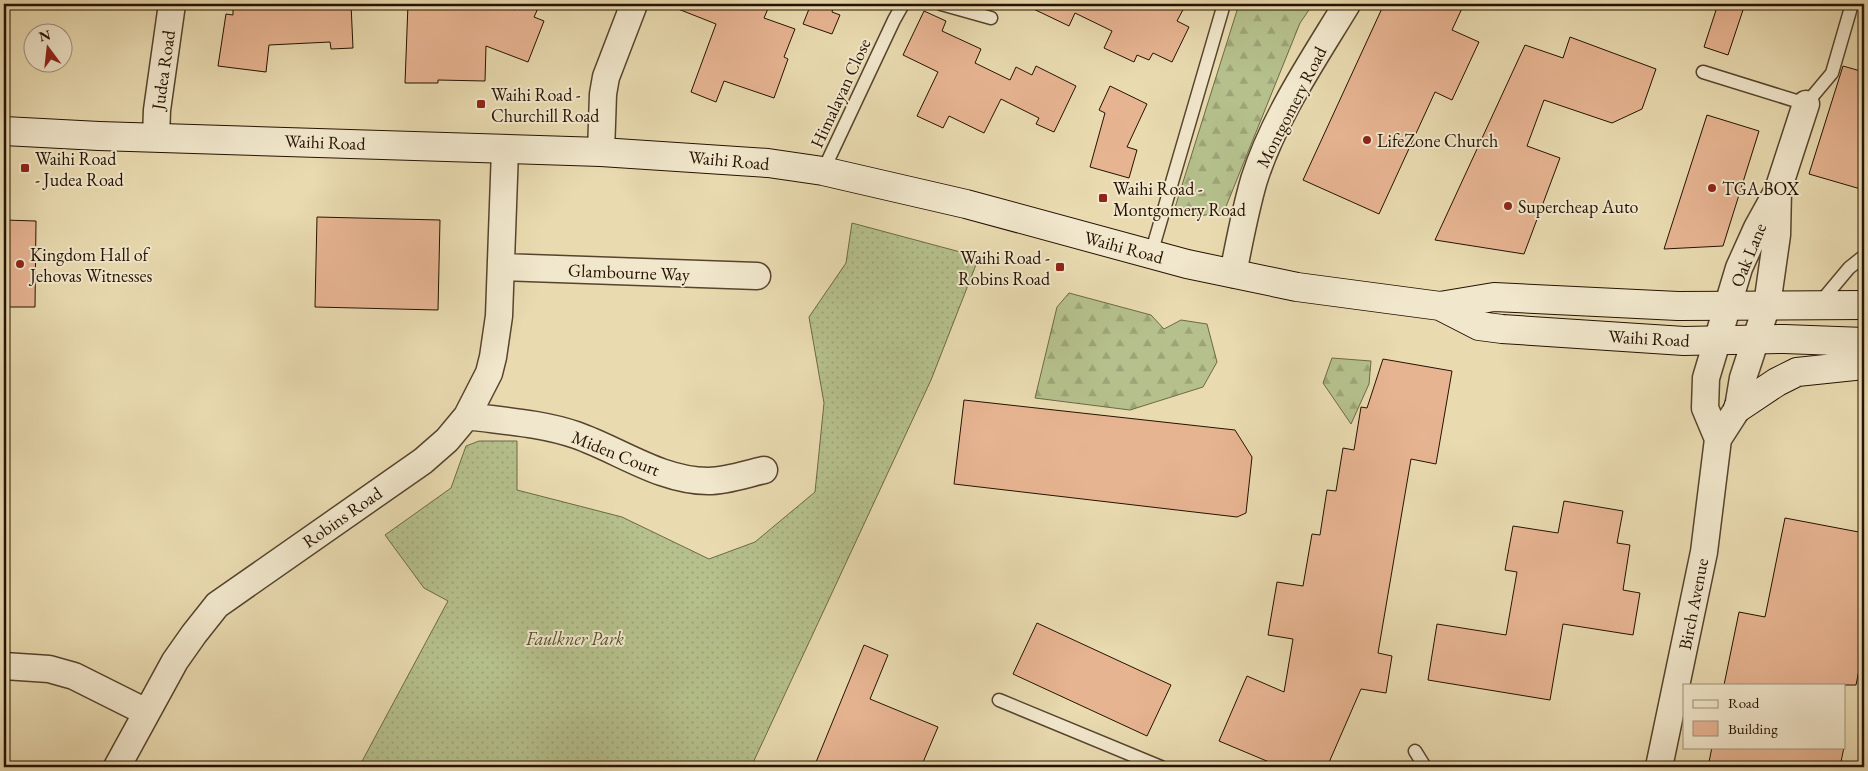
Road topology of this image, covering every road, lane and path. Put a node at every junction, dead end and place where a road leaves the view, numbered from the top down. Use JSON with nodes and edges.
{"nodes":[{"id":1,"x":172,"y":4,"type":"edge"},
{"id":2,"x":634,"y":4,"type":"edge"},
{"id":3,"x":904,"y":4,"type":"edge"},
{"id":4,"x":941,"y":4,"type":"edge"},
{"id":5,"x":1224,"y":4,"type":"edge"},
{"id":6,"x":1347,"y":4,"type":"edge"},
{"id":7,"x":1852,"y":4,"type":"edge"},
{"id":8,"x":991,"y":18,"type":"dead end"},
{"id":9,"x":1703,"y":72,"type":"dead end"},
{"id":10,"x":1806,"y":104,"type":"junction"},
{"id":11,"x":4,"y":131,"type":"edge"},
{"id":12,"x":156,"y":137,"type":"junction"},
{"id":13,"x":505,"y":150,"type":"junction"},
{"id":14,"x":601,"y":152,"type":"junction"},
{"id":15,"x":823,"y":171,"type":"junction"},
{"id":16,"x":1778,"y":190,"type":"junction"},
{"id":17,"x":1151,"y":254,"type":"junction"},
{"id":18,"x":1864,"y":256,"type":"edge"},
{"id":19,"x":501,"y":267,"type":"junction"},
{"id":20,"x":1233,"y":274,"type":"junction"},
{"id":21,"x":757,"y":276,"type":"dead end"},
{"id":22,"x":1818,"y":305,"type":"junction"},
{"id":23,"x":1864,"y":305,"type":"edge"},
{"id":24,"x":1440,"y":306,"type":"junction"},
{"id":25,"x":1722,"y":323,"type":"junction"},
{"id":26,"x":1761,"y":323,"type":"junction"},
{"id":27,"x":1864,"y":342,"type":"edge"},
{"id":28,"x":1864,"y":365,"type":"edge"},
{"id":29,"x":1738,"y":408,"type":"junction"},
{"id":30,"x":467,"y":416,"type":"junction"},
{"id":31,"x":1718,"y":439,"type":"junction"},
{"id":32,"x":764,"y":470,"type":"dead end"},
{"id":33,"x":4,"y":666,"type":"edge"},
{"id":34,"x":999,"y":700,"type":"dead end"},
{"id":35,"x":146,"y":712,"type":"junction"},
{"id":36,"x":1415,"y":751,"type":"dead end"},
{"id":37,"x":117,"y":767,"type":"edge"},
{"id":38,"x":1161,"y":767,"type":"edge"},
{"id":39,"x":1425,"y":767,"type":"edge"},
{"id":40,"x":1659,"y":767,"type":"edge"}],
"edges":[{"from":1,"to":12,"type":"street","name":"Judea Road"},
{"from":2,"to":14,"type":"street"},
{"from":3,"to":15,"type":"lane","name":"Himalayan Close"},
{"from":4,"to":8,"type":"lane"},
{"from":5,"to":17,"type":"lane"},
{"from":6,"to":20,"type":"street","name":"Montgomery Road"},
{"from":7,"to":10,"type":"lane","name":"Oak Lane"},
{"from":9,"to":10,"type":"lane"},
{"from":10,"to":16,"type":"street","name":"Oak Lane"},
{"from":11,"to":12,"type":"main road","name":"Waihi Road"},
{"from":12,"to":13,"type":"main road","name":"Waihi Road"},
{"from":13,"to":14,"type":"main road","name":"Waihi Road"},
{"from":13,"to":19,"type":"street","name":"Robins Road"},
{"from":14,"to":15,"type":"main road","name":"Waihi Road"},
{"from":15,"to":17,"type":"main road","name":"Waihi Road"},
{"from":16,"to":25,"type":"street","name":"Oak Lane"},
{"from":16,"to":26,"type":"street","name":"Oak Lane"},
{"from":17,"to":20,"type":"main road","name":"Waihi Road"},
{"from":18,"to":22,"type":"lane"},
{"from":19,"to":21,"type":"street","name":"Glambourne Way"},
{"from":19,"to":30,"type":"street","name":"Robins Road"},
{"from":20,"to":24,"type":"main road","name":"Waihi Road"},
{"from":22,"to":23,"type":"main road","name":"Waihi Road"},
{"from":22,"to":26,"type":"main road","name":"Waihi Road"},
{"from":24,"to":25,"type":"main road","name":"Waihi Road"},
{"from":24,"to":25,"type":"main road","name":"Waihi Road"},
{"from":25,"to":26,"type":"main road","name":"Waihi Road"},
{"from":25,"to":26,"type":"main road","name":"Waihi Road"},
{"from":25,"to":31,"type":"street","name":"Birch Avenue"},
{"from":26,"to":27,"type":"main road","name":"Waihi Road"},
{"from":26,"to":29,"type":"street","name":"Birch Avenue"},
{"from":28,"to":29,"type":"main road"},
{"from":29,"to":31,"type":"street","name":"Birch Avenue"},
{"from":30,"to":32,"type":"street","name":"Miden Court"},
{"from":30,"to":35,"type":"street","name":"Robins Road"},
{"from":31,"to":40,"type":"street","name":"Birch Avenue"},
{"from":33,"to":35,"type":"street"},
{"from":34,"to":38,"type":"lane"},
{"from":35,"to":37,"type":"street","name":"Robins Road"},
{"from":36,"to":39,"type":"lane"}]}
